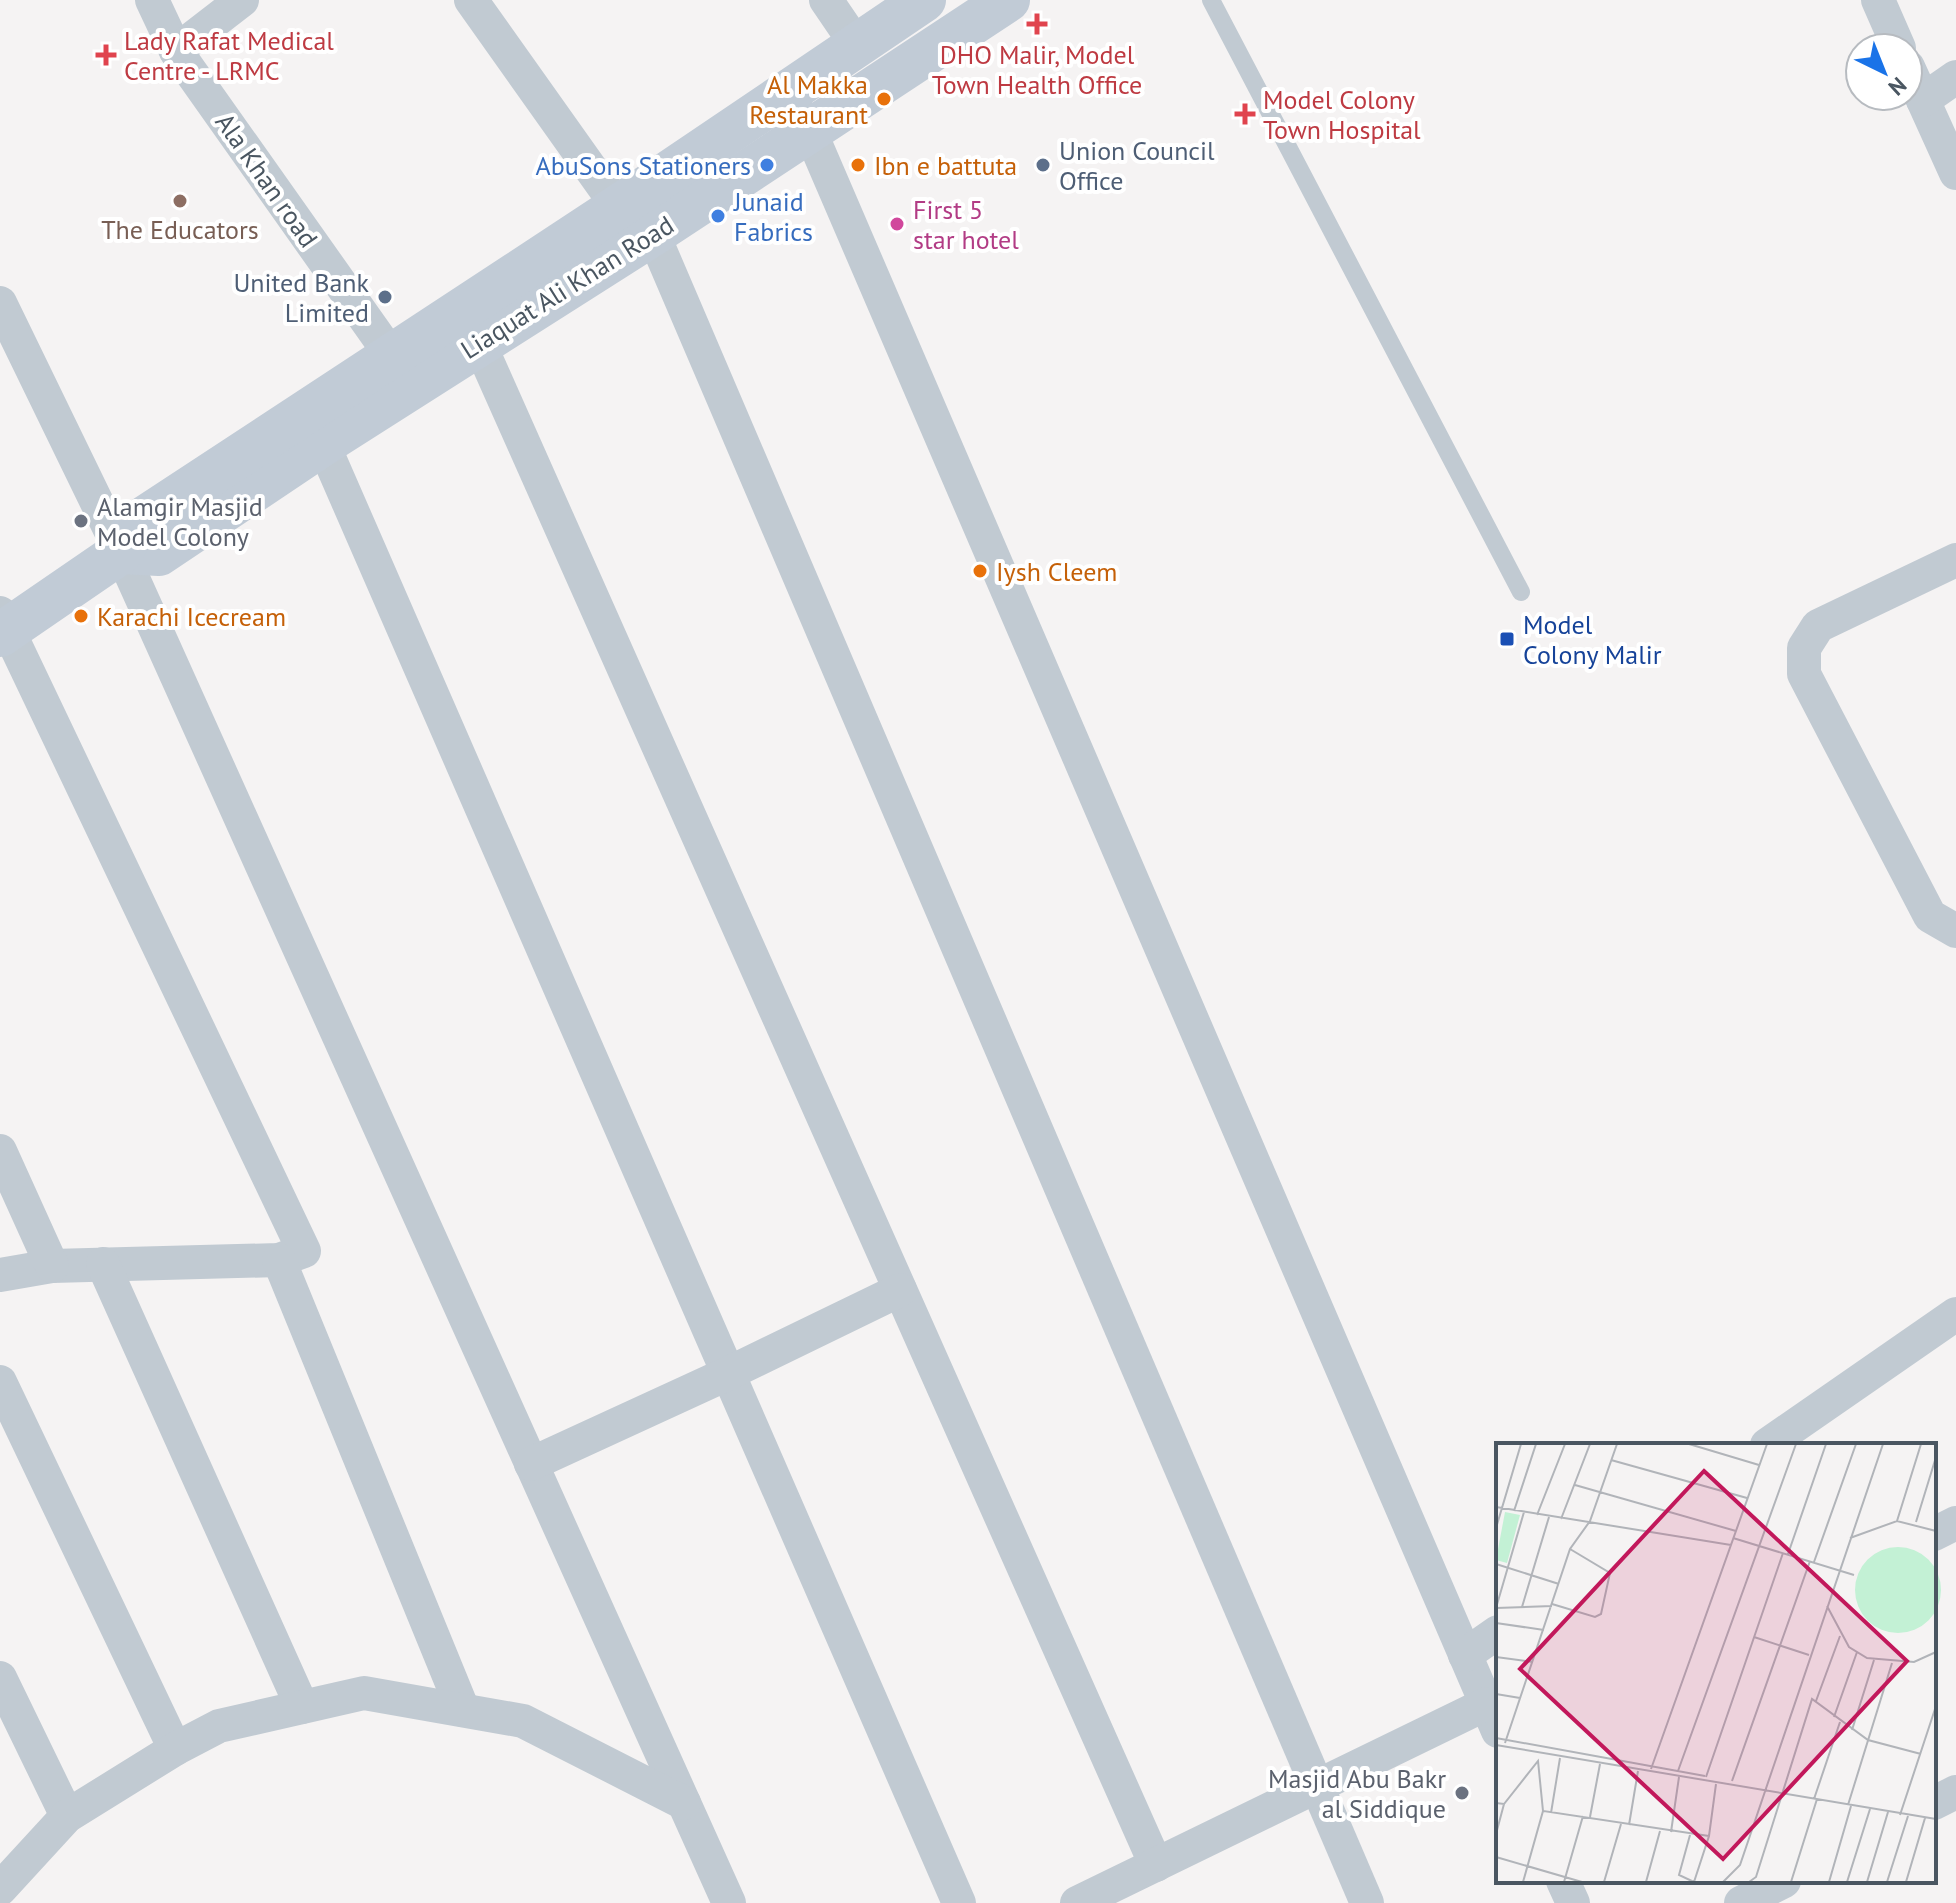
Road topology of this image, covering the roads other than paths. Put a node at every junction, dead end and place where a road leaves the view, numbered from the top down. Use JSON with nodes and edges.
{"nodes":[{"id":1,"x":152,"y":0,"type":"edge"},
{"id":2,"x":242,"y":0,"type":"edge"},
{"id":3,"x":471,"y":0,"type":"edge"},
{"id":4,"x":826,"y":0,"type":"edge"},
{"id":5,"x":924,"y":0,"type":"edge"},
{"id":6,"x":1008,"y":0,"type":"edge"},
{"id":7,"x":1211,"y":0,"type":"edge"},
{"id":8,"x":1878,"y":0,"type":"edge"},
{"id":9,"x":1892,"y":32,"type":"edge"},
{"id":10,"x":856,"y":44,"type":"junction"},
{"id":11,"x":176,"y":51,"type":"junction"},
{"id":12,"x":1956,"y":77,"type":"edge"},
{"id":13,"x":786,"y":92,"type":"junction"},
{"id":14,"x":1924,"y":99,"type":"edge"},
{"id":15,"x":1924,"y":102,"type":"edge"},
{"id":16,"x":809,"y":129,"type":"junction"},
{"id":17,"x":1956,"y":173,"type":"edge"},
{"id":18,"x":618,"y":207,"type":"junction"},
{"id":19,"x":653,"y":234,"type":"junction"},
{"id":20,"x":0,"y":303,"type":"edge"},
{"id":21,"x":479,"y":343,"type":"junction"},
{"id":22,"x":391,"y":355,"type":"junction"},
{"id":23,"x":323,"y":444,"type":"junction"},
{"id":24,"x":121,"y":552,"type":"junction"},
{"id":25,"x":1956,"y":560,"type":"edge"},
{"id":26,"x":1521,"y":592,"type":"dead end"},
{"id":27,"x":3,"y":626,"type":"edge"},
{"id":28,"x":1956,"y":931,"type":"edge"},
{"id":29,"x":0,"y":1151,"type":"edge"},
{"id":30,"x":279,"y":1260,"type":"junction"},
{"id":31,"x":103,"y":1264,"type":"junction"},
{"id":32,"x":52,"y":1266,"type":"junction"},
{"id":33,"x":0,"y":1275,"type":"edge"},
{"id":34,"x":900,"y":1290,"type":"junction"},
{"id":35,"x":1956,"y":1314,"type":"edge"},
{"id":36,"x":729,"y":1373,"type":"junction"},
{"id":37,"x":0,"y":1382,"type":"edge"},
{"id":38,"x":1770,"y":1443,"type":"edge"},
{"id":39,"x":531,"y":1464,"type":"junction"},
{"id":40,"x":1956,"y":1523,"type":"edge"},
{"id":41,"x":1936,"y":1533,"type":"edge"},
{"id":42,"x":1496,"y":1633,"type":"edge"},
{"id":43,"x":1465,"y":1655,"type":"junction"},
{"id":44,"x":0,"y":1678,"type":"edge"},
{"id":45,"x":302,"y":1707,"type":"junction"},
{"id":46,"x":463,"y":1710,"type":"junction"},
{"id":47,"x":1492,"y":1718,"type":"edge"},
{"id":48,"x":175,"y":1749,"type":"junction"},
{"id":49,"x":1318,"y":1786,"type":"junction"},
{"id":50,"x":1956,"y":1792,"type":"edge"},
{"id":51,"x":1936,"y":1802,"type":"edge"},
{"id":52,"x":684,"y":1803,"type":"junction"},
{"id":53,"x":67,"y":1816,"type":"junction"},
{"id":54,"x":1156,"y":1865,"type":"junction"},
{"id":55,"x":1564,"y":1883,"type":"edge"},
{"id":56,"x":1780,"y":1883,"type":"edge"},
{"id":57,"x":0,"y":1889,"type":"edge"},
{"id":58,"x":1130,"y":1891,"type":"edge"},
{"id":59,"x":729,"y":1903,"type":"edge"},
{"id":60,"x":959,"y":1903,"type":"edge"},
{"id":61,"x":1077,"y":1903,"type":"edge"},
{"id":62,"x":1367,"y":1903,"type":"edge"},
{"id":63,"x":1573,"y":1903,"type":"edge"},
{"id":64,"x":1741,"y":1903,"type":"edge"}],
"edges":[{"from":1,"to":11,"type":"street","name":"Ala Khan road"},
{"from":2,"to":11,"type":"street"},
{"from":3,"to":18,"type":"street"},
{"from":4,"to":10,"type":"street"},
{"from":5,"to":10,"type":"main road","name":"Liaquat Ali Khan Road"},
{"from":6,"to":16,"type":"main road","name":"Liaquat Ali Khan Road"},
{"from":7,"to":26,"type":"lane"},
{"from":8,"to":9,"type":"street"},
{"from":10,"to":13,"type":"main road","name":"Liaquat Ali Khan Road"},
{"from":11,"to":22,"type":"street","name":"Ala Khan road"},
{"from":12,"to":14,"type":"street"},
{"from":13,"to":16,"type":"street"},
{"from":13,"to":18,"type":"main road","name":"Liaquat Ali Khan Road"},
{"from":15,"to":17,"type":"street"},
{"from":16,"to":19,"type":"main road","name":"Liaquat Ali Khan Road"},
{"from":16,"to":43,"type":"street"},
{"from":18,"to":22,"type":"main road","name":"Liaquat Ali Khan Road"},
{"from":19,"to":21,"type":"main road","name":"Liaquat Ali Khan Road"},
{"from":19,"to":49,"type":"street"},
{"from":20,"to":24,"type":"street"},
{"from":21,"to":23,"type":"main road","name":"Liaquat Ali Khan Road"},
{"from":21,"to":34,"type":"street"},
{"from":22,"to":24,"type":"main road","name":"Liaquat Ali Khan Road"},
{"from":23,"to":24,"type":"main road","name":"Liaquat Ali Khan Road"},
{"from":23,"to":36,"type":"street"},
{"from":24,"to":27,"type":"main road","name":"Liaquat Ali Khan Road"},
{"from":24,"to":39,"type":"street"},
{"from":25,"to":28,"type":"street"},
{"from":27,"to":30,"type":"street"},
{"from":29,"to":32,"type":"street"},
{"from":30,"to":31,"type":"street"},
{"from":30,"to":46,"type":"street"},
{"from":31,"to":32,"type":"street"},
{"from":31,"to":45,"type":"street"},
{"from":32,"to":33,"type":"street"},
{"from":34,"to":36,"type":"street"},
{"from":34,"to":54,"type":"street"},
{"from":35,"to":38,"type":"street"},
{"from":36,"to":39,"type":"street"},
{"from":36,"to":60,"type":"street"},
{"from":37,"to":48,"type":"street"},
{"from":39,"to":52,"type":"street"},
{"from":40,"to":41,"type":"street"},
{"from":42,"to":43,"type":"street"},
{"from":43,"to":47,"type":"street"},
{"from":44,"to":53,"type":"street"},
{"from":45,"to":46,"type":"street"},
{"from":45,"to":48,"type":"street"},
{"from":46,"to":52,"type":"street"},
{"from":47,"to":49,"type":"street"},
{"from":48,"to":53,"type":"street"},
{"from":49,"to":54,"type":"street"},
{"from":49,"to":62,"type":"street"},
{"from":50,"to":51,"type":"street"},
{"from":52,"to":59,"type":"street"},
{"from":53,"to":57,"type":"street"},
{"from":54,"to":58,"type":"street"},
{"from":55,"to":63,"type":"street"},
{"from":56,"to":64,"type":"street"},
{"from":58,"to":61,"type":"street"}]}
